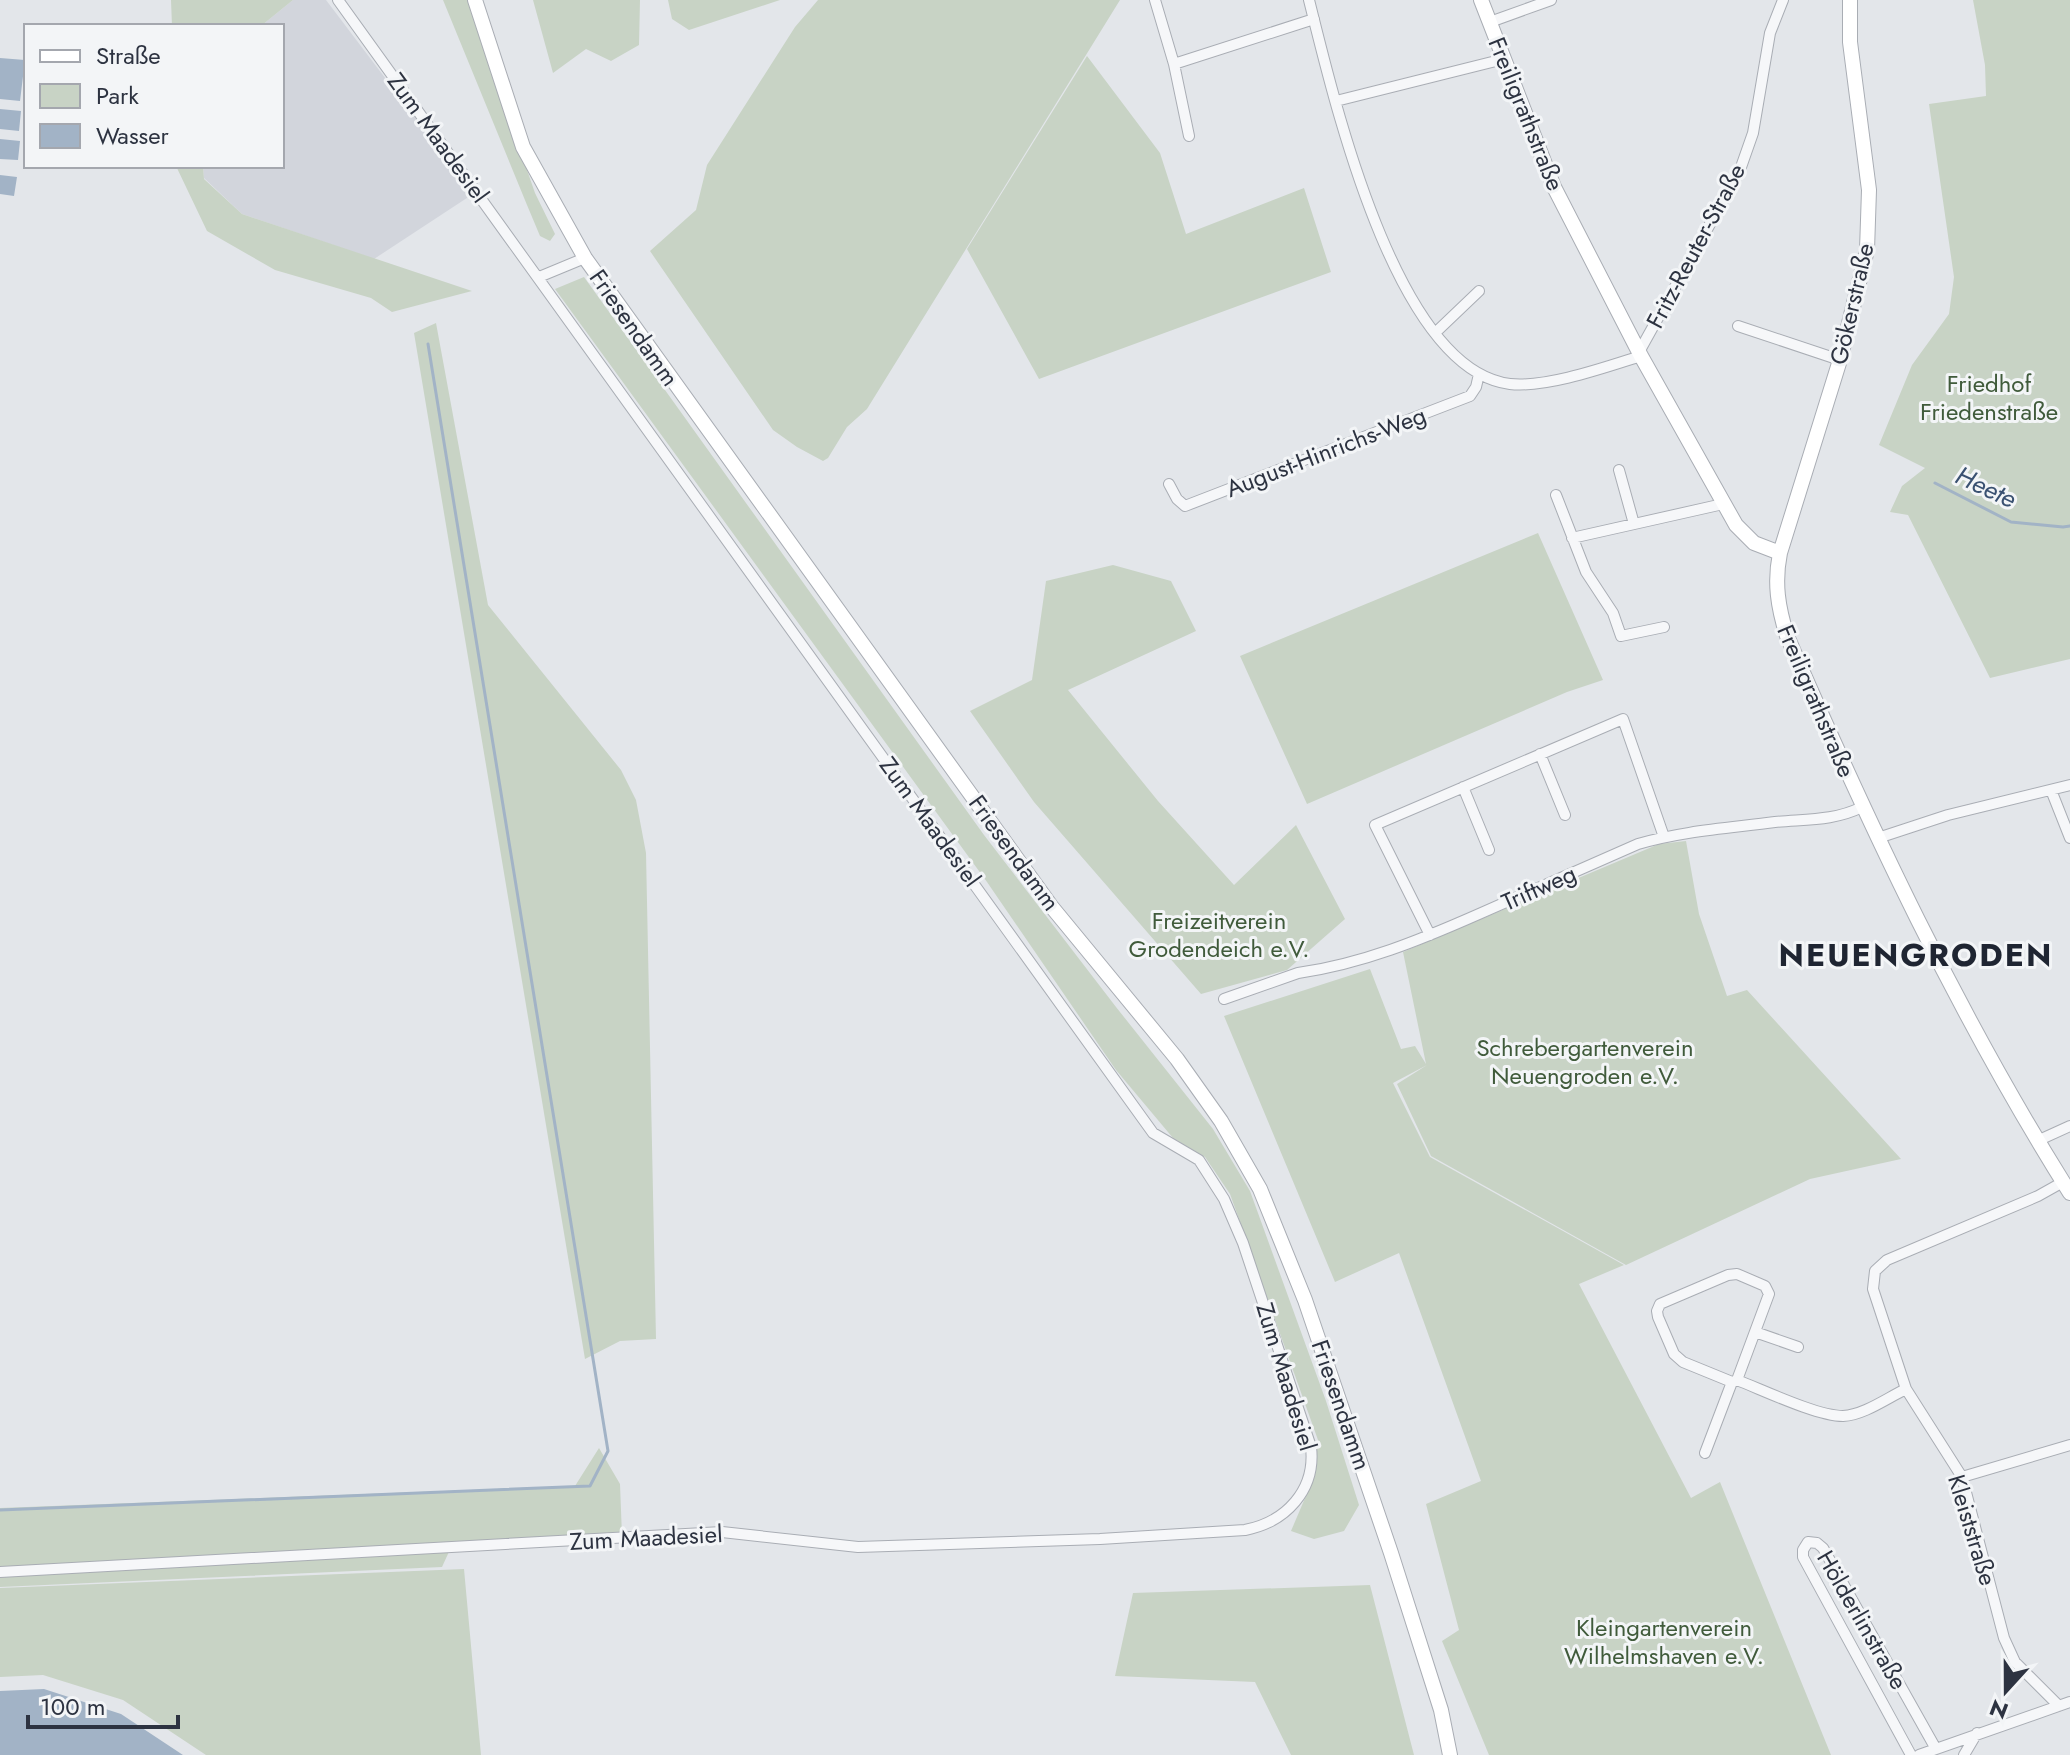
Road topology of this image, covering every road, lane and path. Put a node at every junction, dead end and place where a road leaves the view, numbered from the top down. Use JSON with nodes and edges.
{"nodes":[{"id":1,"x":338,"y":0,"type":"edge"},
{"id":2,"x":475,"y":0,"type":"edge"},
{"id":3,"x":1155,"y":0,"type":"edge"},
{"id":4,"x":1309,"y":0,"type":"edge"},
{"id":5,"x":1481,"y":0,"type":"edge"},
{"id":6,"x":1551,"y":0,"type":"edge"},
{"id":7,"x":1783,"y":0,"type":"edge"},
{"id":8,"x":1850,"y":0,"type":"edge"},
{"id":9,"x":1314,"y":19,"type":"junction"},
{"id":10,"x":1490,"y":22,"type":"junction"},
{"id":11,"x":1504,"y":59,"type":"junction"},
{"id":12,"x":1174,"y":64,"type":"junction"},
{"id":13,"x":1336,"y":101,"type":"junction"},
{"id":14,"x":1189,"y":136,"type":"dead end"},
{"id":15,"x":585,"y":258,"type":"junction"},
{"id":16,"x":539,"y":277,"type":"junction"},
{"id":17,"x":1479,"y":291,"type":"dead end"},
{"id":18,"x":1738,"y":326,"type":"dead end"},
{"id":19,"x":1435,"y":333,"type":"junction"},
{"id":20,"x":1640,"y":354,"type":"junction"},
{"id":21,"x":1840,"y":360,"type":"junction"},
{"id":22,"x":1479,"y":374,"type":"junction"},
{"id":23,"x":1619,"y":470,"type":"dead end"},
{"id":24,"x":1169,"y":484,"type":"dead end"},
{"id":25,"x":1556,"y":495,"type":"dead end"},
{"id":26,"x":1723,"y":504,"type":"junction"},
{"id":27,"x":1634,"y":524,"type":"junction"},
{"id":28,"x":1572,"y":538,"type":"junction"},
{"id":29,"x":1780,"y":553,"type":"junction"},
{"id":30,"x":1664,"y":627,"type":"dead end"},
{"id":31,"x":1540,"y":754,"type":"junction"},
{"id":32,"x":2070,"y":785,"type":"edge"},
{"id":33,"x":1463,"y":787,"type":"junction"},
{"id":34,"x":2051,"y":790,"type":"junction"},
{"id":35,"x":1862,"y":807,"type":"junction"},
{"id":36,"x":1565,"y":815,"type":"dead end"},
{"id":37,"x":1664,"y":837,"type":"junction"},
{"id":38,"x":1878,"y":838,"type":"junction"},
{"id":39,"x":2070,"y":838,"type":"edge"},
{"id":40,"x":1489,"y":850,"type":"dead end"},
{"id":41,"x":1430,"y":935,"type":"junction"},
{"id":42,"x":1224,"y":999,"type":"dead end"},
{"id":43,"x":2070,"y":1126,"type":"edge"},
{"id":44,"x":2037,"y":1141,"type":"junction"},
{"id":45,"x":2066,"y":1188,"type":"edge"},
{"id":46,"x":1755,"y":1332,"type":"junction"},
{"id":47,"x":1798,"y":1347,"type":"dead end"},
{"id":48,"x":1734,"y":1381,"type":"junction"},
{"id":49,"x":1906,"y":1389,"type":"junction"},
{"id":50,"x":2070,"y":1445,"type":"edge"},
{"id":51,"x":1705,"y":1453,"type":"dead end"},
{"id":52,"x":1962,"y":1477,"type":"junction"},
{"id":53,"x":0,"y":1572,"type":"edge"},
{"id":54,"x":2064,"y":1704,"type":"edge"},
{"id":55,"x":1977,"y":1733,"type":"junction"},
{"id":56,"x":1940,"y":1748,"type":"junction"},
{"id":57,"x":1450,"y":1755,"type":"edge"},
{"id":58,"x":1911,"y":1755,"type":"edge"},
{"id":59,"x":1919,"y":1755,"type":"edge"},
{"id":60,"x":1955,"y":1755,"type":"edge"},
{"id":61,"x":1964,"y":1755,"type":"edge"}],
"edges":[{"from":1,"to":16,"type":"street","name":"Zum Maadesiel"},
{"from":2,"to":15,"type":"main road","name":"Friesendamm"},
{"from":3,"to":12,"type":"street"},
{"from":4,"to":9,"type":"street"},
{"from":5,"to":10,"type":"main road","name":"Freiligrathstraße"},
{"from":6,"to":10,"type":"street"},
{"from":7,"to":20,"type":"street","name":"Fritz-Reuter-Straße"},
{"from":8,"to":21,"type":"main road","name":"Gökerstraße"},
{"from":9,"to":12,"type":"street"},
{"from":9,"to":13,"type":"street"},
{"from":10,"to":11,"type":"main road","name":"Freiligrathstraße"},
{"from":11,"to":13,"type":"street"},
{"from":11,"to":20,"type":"main road","name":"Freiligrathstraße"},
{"from":12,"to":14,"type":"street"},
{"from":13,"to":19,"type":"street"},
{"from":15,"to":16,"type":"street"},
{"from":15,"to":57,"type":"main road","name":"Friesendamm"},
{"from":16,"to":53,"type":"street","name":"Zum Maadesiel"},
{"from":17,"to":19,"type":"street"},
{"from":18,"to":21,"type":"street"},
{"from":19,"to":22,"type":"street"},
{"from":20,"to":22,"type":"street"},
{"from":20,"to":26,"type":"main road","name":"Freiligrathstraße"},
{"from":21,"to":29,"type":"main road","name":"Gökerstraße"},
{"from":22,"to":24,"type":"street","name":"August-Hinrichs-Weg"},
{"from":23,"to":27,"type":"street"},
{"from":25,"to":28,"type":"street"},
{"from":26,"to":27,"type":"street"},
{"from":26,"to":29,"type":"main road","name":"Freiligrathstraße"},
{"from":27,"to":28,"type":"street"},
{"from":28,"to":30,"type":"street"},
{"from":29,"to":35,"type":"main road","name":"Freiligrathstraße"},
{"from":31,"to":33,"type":"street"},
{"from":31,"to":36,"type":"street"},
{"from":31,"to":37,"type":"street"},
{"from":32,"to":34,"type":"street"},
{"from":33,"to":40,"type":"street"},
{"from":33,"to":41,"type":"street"},
{"from":34,"to":38,"type":"street"},
{"from":34,"to":39,"type":"street"},
{"from":35,"to":37,"type":"street","name":"Triftweg"},
{"from":35,"to":38,"type":"main road","name":"Freiligrathstraße"},
{"from":37,"to":41,"type":"street","name":"Triftweg"},
{"from":38,"to":44,"type":"main road","name":"Freiligrathstraße"},
{"from":41,"to":42,"type":"street","name":"Triftweg"},
{"from":43,"to":44,"type":"street"},
{"from":44,"to":45,"type":"main road","name":"Freiligrathstraße"},
{"from":45,"to":49,"type":"street","name":"Kleiststraße"},
{"from":46,"to":47,"type":"street"},
{"from":46,"to":48,"type":"street"},
{"from":46,"to":48,"type":"street"},
{"from":48,"to":49,"type":"street"},
{"from":48,"to":51,"type":"street"},
{"from":49,"to":52,"type":"street","name":"Kleiststraße"},
{"from":50,"to":52,"type":"street"},
{"from":52,"to":54,"type":"street","name":"Kleiststraße"},
{"from":54,"to":55,"type":"street"},
{"from":55,"to":56,"type":"street"},
{"from":55,"to":61,"type":"street"},
{"from":56,"to":58,"type":"street","name":"Hölderlinstraße"},
{"from":56,"to":59,"type":"street"},
{"from":56,"to":60,"type":"street"}]}
